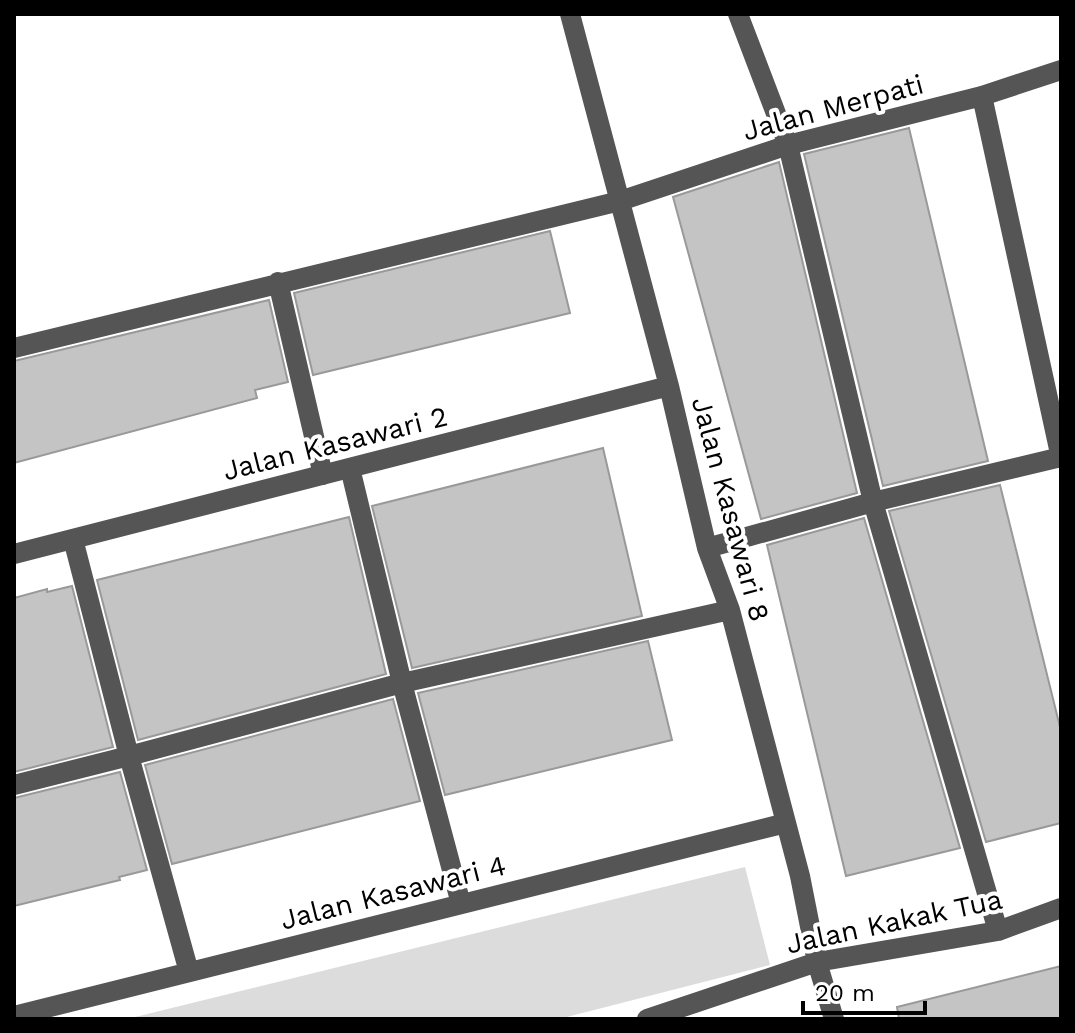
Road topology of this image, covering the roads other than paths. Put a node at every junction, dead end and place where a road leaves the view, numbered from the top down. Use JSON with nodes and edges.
{"nodes":[{"id":1,"x":570,"y":14,"type":"edge"},
{"id":2,"x":738,"y":14,"type":"edge"},
{"id":3,"x":1061,"y":70,"type":"edge"},
{"id":4,"x":982,"y":96,"type":"junction"},
{"id":5,"x":788,"y":145,"type":"junction"},
{"id":6,"x":620,"y":201,"type":"junction"},
{"id":7,"x":278,"y":282,"type":"junction"},
{"id":8,"x":14,"y":348,"type":"edge"},
{"id":9,"x":669,"y":386,"type":"junction"},
{"id":10,"x":1061,"y":457,"type":"edge"},
{"id":11,"x":350,"y":468,"type":"junction"},
{"id":12,"x":323,"y":475,"type":"junction"},
{"id":13,"x":873,"y":502,"type":"junction"},
{"id":14,"x":73,"y":539,"type":"junction"},
{"id":15,"x":707,"y":548,"type":"junction"},
{"id":16,"x":14,"y":554,"type":"edge"},
{"id":17,"x":730,"y":610,"type":"junction"},
{"id":18,"x":402,"y":683,"type":"junction"},
{"id":19,"x":129,"y":756,"type":"junction"},
{"id":20,"x":14,"y":785,"type":"edge"},
{"id":21,"x":786,"y":823,"type":"junction"},
{"id":22,"x":461,"y":904,"type":"junction"},
{"id":23,"x":1061,"y":908,"type":"edge"},
{"id":24,"x":998,"y":931,"type":"junction"},
{"id":25,"x":817,"y":962,"type":"junction"},
{"id":26,"x":189,"y":972,"type":"junction"},
{"id":27,"x":14,"y":1016,"type":"edge"},
{"id":28,"x":647,"y":1019,"type":"edge"},
{"id":29,"x":834,"y":1019,"type":"edge"}],
"edges":[{"from":1,"to":6,"type":"street","name":"Jalan Kasawari 8"},
{"from":2,"to":5,"type":"street"},
{"from":3,"to":4,"type":"street","name":"Jalan Merpati"},
{"from":4,"to":5,"type":"street","name":"Jalan Merpati"},
{"from":4,"to":10,"type":"street"},
{"from":5,"to":6,"type":"street","name":"Jalan Merpati"},
{"from":5,"to":13,"type":"street"},
{"from":6,"to":7,"type":"street","name":"Jalan Merpati"},
{"from":6,"to":9,"type":"street","name":"Jalan Kasawari 8"},
{"from":7,"to":8,"type":"street","name":"Jalan Merpati"},
{"from":7,"to":12,"type":"street"},
{"from":9,"to":11,"type":"street","name":"Jalan Kasawari 2"},
{"from":9,"to":15,"type":"street","name":"Jalan Kasawari 8"},
{"from":10,"to":13,"type":"street"},
{"from":11,"to":12,"type":"street","name":"Jalan Kasawari 2"},
{"from":11,"to":18,"type":"street"},
{"from":12,"to":14,"type":"street","name":"Jalan Kasawari 2"},
{"from":13,"to":15,"type":"street"},
{"from":13,"to":24,"type":"street"},
{"from":14,"to":16,"type":"street","name":"Jalan Kasawari 2"},
{"from":14,"to":19,"type":"street"},
{"from":15,"to":17,"type":"street","name":"Jalan Kasawari 8"},
{"from":17,"to":18,"type":"street"},
{"from":17,"to":21,"type":"street","name":"Jalan Kasawari 8"},
{"from":18,"to":19,"type":"street"},
{"from":18,"to":22,"type":"street"},
{"from":19,"to":20,"type":"street"},
{"from":19,"to":26,"type":"street"},
{"from":21,"to":22,"type":"street","name":"Jalan Kasawari 4"},
{"from":21,"to":25,"type":"street","name":"Jalan Kasawari 8"},
{"from":22,"to":26,"type":"street","name":"Jalan Kasawari 4"},
{"from":23,"to":24,"type":"street","name":"Jalan Kakak Tua"},
{"from":24,"to":25,"type":"street","name":"Jalan Kakak Tua"},
{"from":25,"to":28,"type":"street","name":"Jalan Kakak Tua"},
{"from":25,"to":29,"type":"street","name":"Jalan Kasawari 8"},
{"from":26,"to":27,"type":"street","name":"Jalan Kasawari 4"}]}
